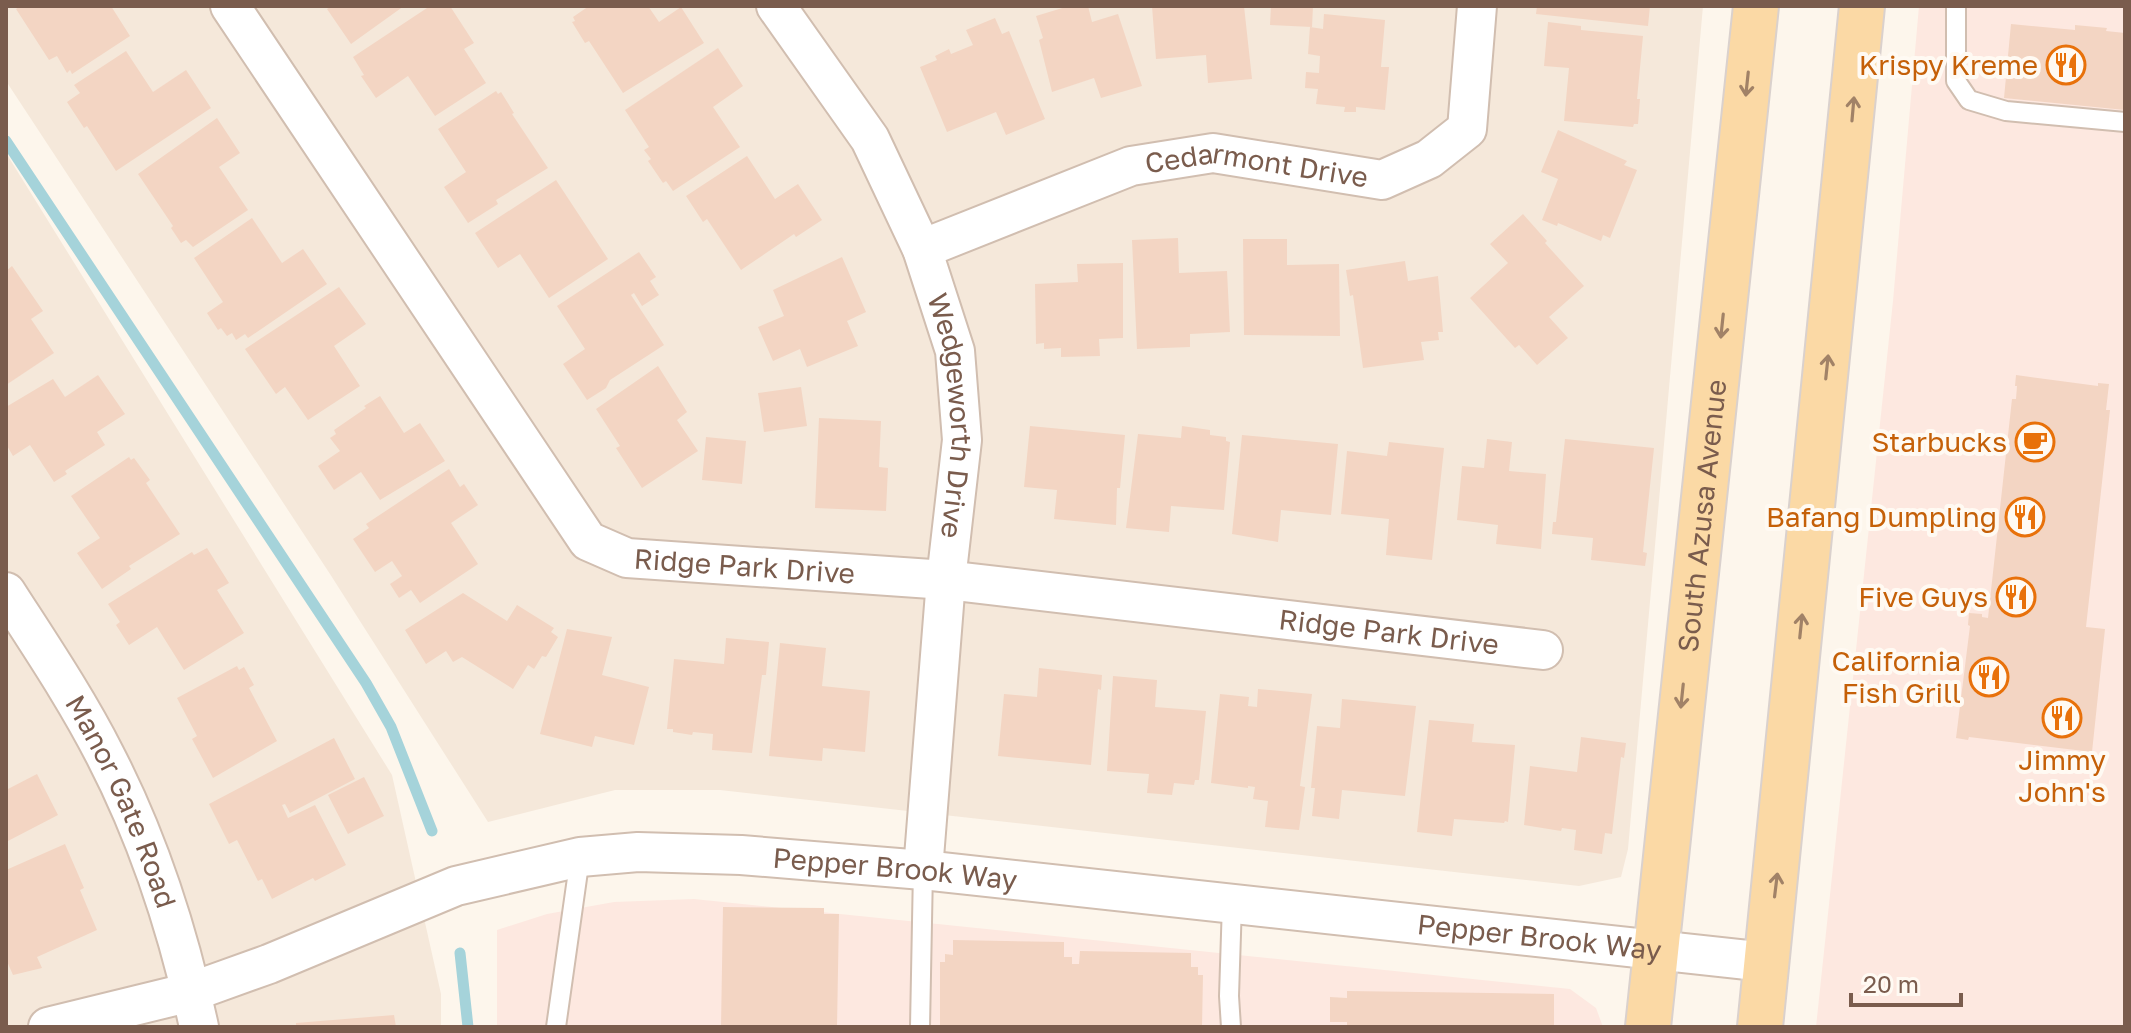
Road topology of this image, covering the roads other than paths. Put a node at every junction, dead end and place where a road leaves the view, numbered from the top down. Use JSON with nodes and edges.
{"nodes":[{"id":1,"x":230,"y":6,"type":"edge"},
{"id":2,"x":776,"y":6,"type":"edge"},
{"id":3,"x":1477,"y":6,"type":"edge"},
{"id":4,"x":1756,"y":6,"type":"edge"},
{"id":5,"x":1862,"y":6,"type":"edge"},
{"id":6,"x":1956,"y":6,"type":"edge"},
{"id":7,"x":2125,"y":122,"type":"edge"},
{"id":8,"x":922,"y":249,"type":"junction"},
{"id":9,"x":946,"y":580,"type":"junction"},
{"id":10,"x":6,"y":592,"type":"edge"},
{"id":11,"x":1543,"y":650,"type":"dead end"},
{"id":12,"x":580,"y":857,"type":"junction"},
{"id":13,"x":923,"y":870,"type":"junction"},
{"id":14,"x":1232,"y":903,"type":"junction"},
{"id":15,"x":1656,"y":949,"type":"junction"},
{"id":16,"x":1766,"y":962,"type":"junction"},
{"id":17,"x":195,"y":1009,"type":"edge"},
{"id":18,"x":48,"y":1027,"type":"edge"},
{"id":19,"x":556,"y":1027,"type":"edge"},
{"id":20,"x":920,"y":1027,"type":"edge"},
{"id":21,"x":1231,"y":1027,"type":"edge"},
{"id":22,"x":1648,"y":1027,"type":"edge"},
{"id":23,"x":1760,"y":1027,"type":"edge"}],
"edges":[{"from":1,"to":9,"type":"street","name":"Ridge Park Drive"},
{"from":2,"to":8,"type":"street","name":"Wedgeworth Drive"},
{"from":3,"to":8,"type":"street","name":"Cedarmont Drive"},
{"from":4,"to":15,"type":"main road","name":"South Azusa Avenue","one_way":true},
{"from":16,"to":5,"type":"main road","one_way":true},
{"from":6,"to":7,"type":"lane"},
{"from":8,"to":9,"type":"street","name":"Wedgeworth Drive"},
{"from":9,"to":11,"type":"street","name":"Ridge Park Drive"},
{"from":9,"to":13,"type":"street","name":"Wedgeworth Drive"},
{"from":10,"to":17,"type":"street","name":"Manor Gate Road"},
{"from":12,"to":13,"type":"street","name":"Pepper Brook Way"},
{"from":12,"to":17,"type":"street","name":"Pepper Brook Way"},
{"from":12,"to":19,"type":"lane"},
{"from":13,"to":14,"type":"street","name":"Pepper Brook Way"},
{"from":13,"to":20,"type":"lane"},
{"from":14,"to":15,"type":"street","name":"Pepper Brook Way"},
{"from":14,"to":21,"type":"lane"},
{"from":15,"to":16,"type":"street","name":"Pepper Brook Way"},
{"from":15,"to":22,"type":"main road","name":"South Azusa Avenue"},
{"from":16,"to":23,"type":"main road"},
{"from":17,"to":18,"type":"street","name":"Pepper Brook Way"}]}
